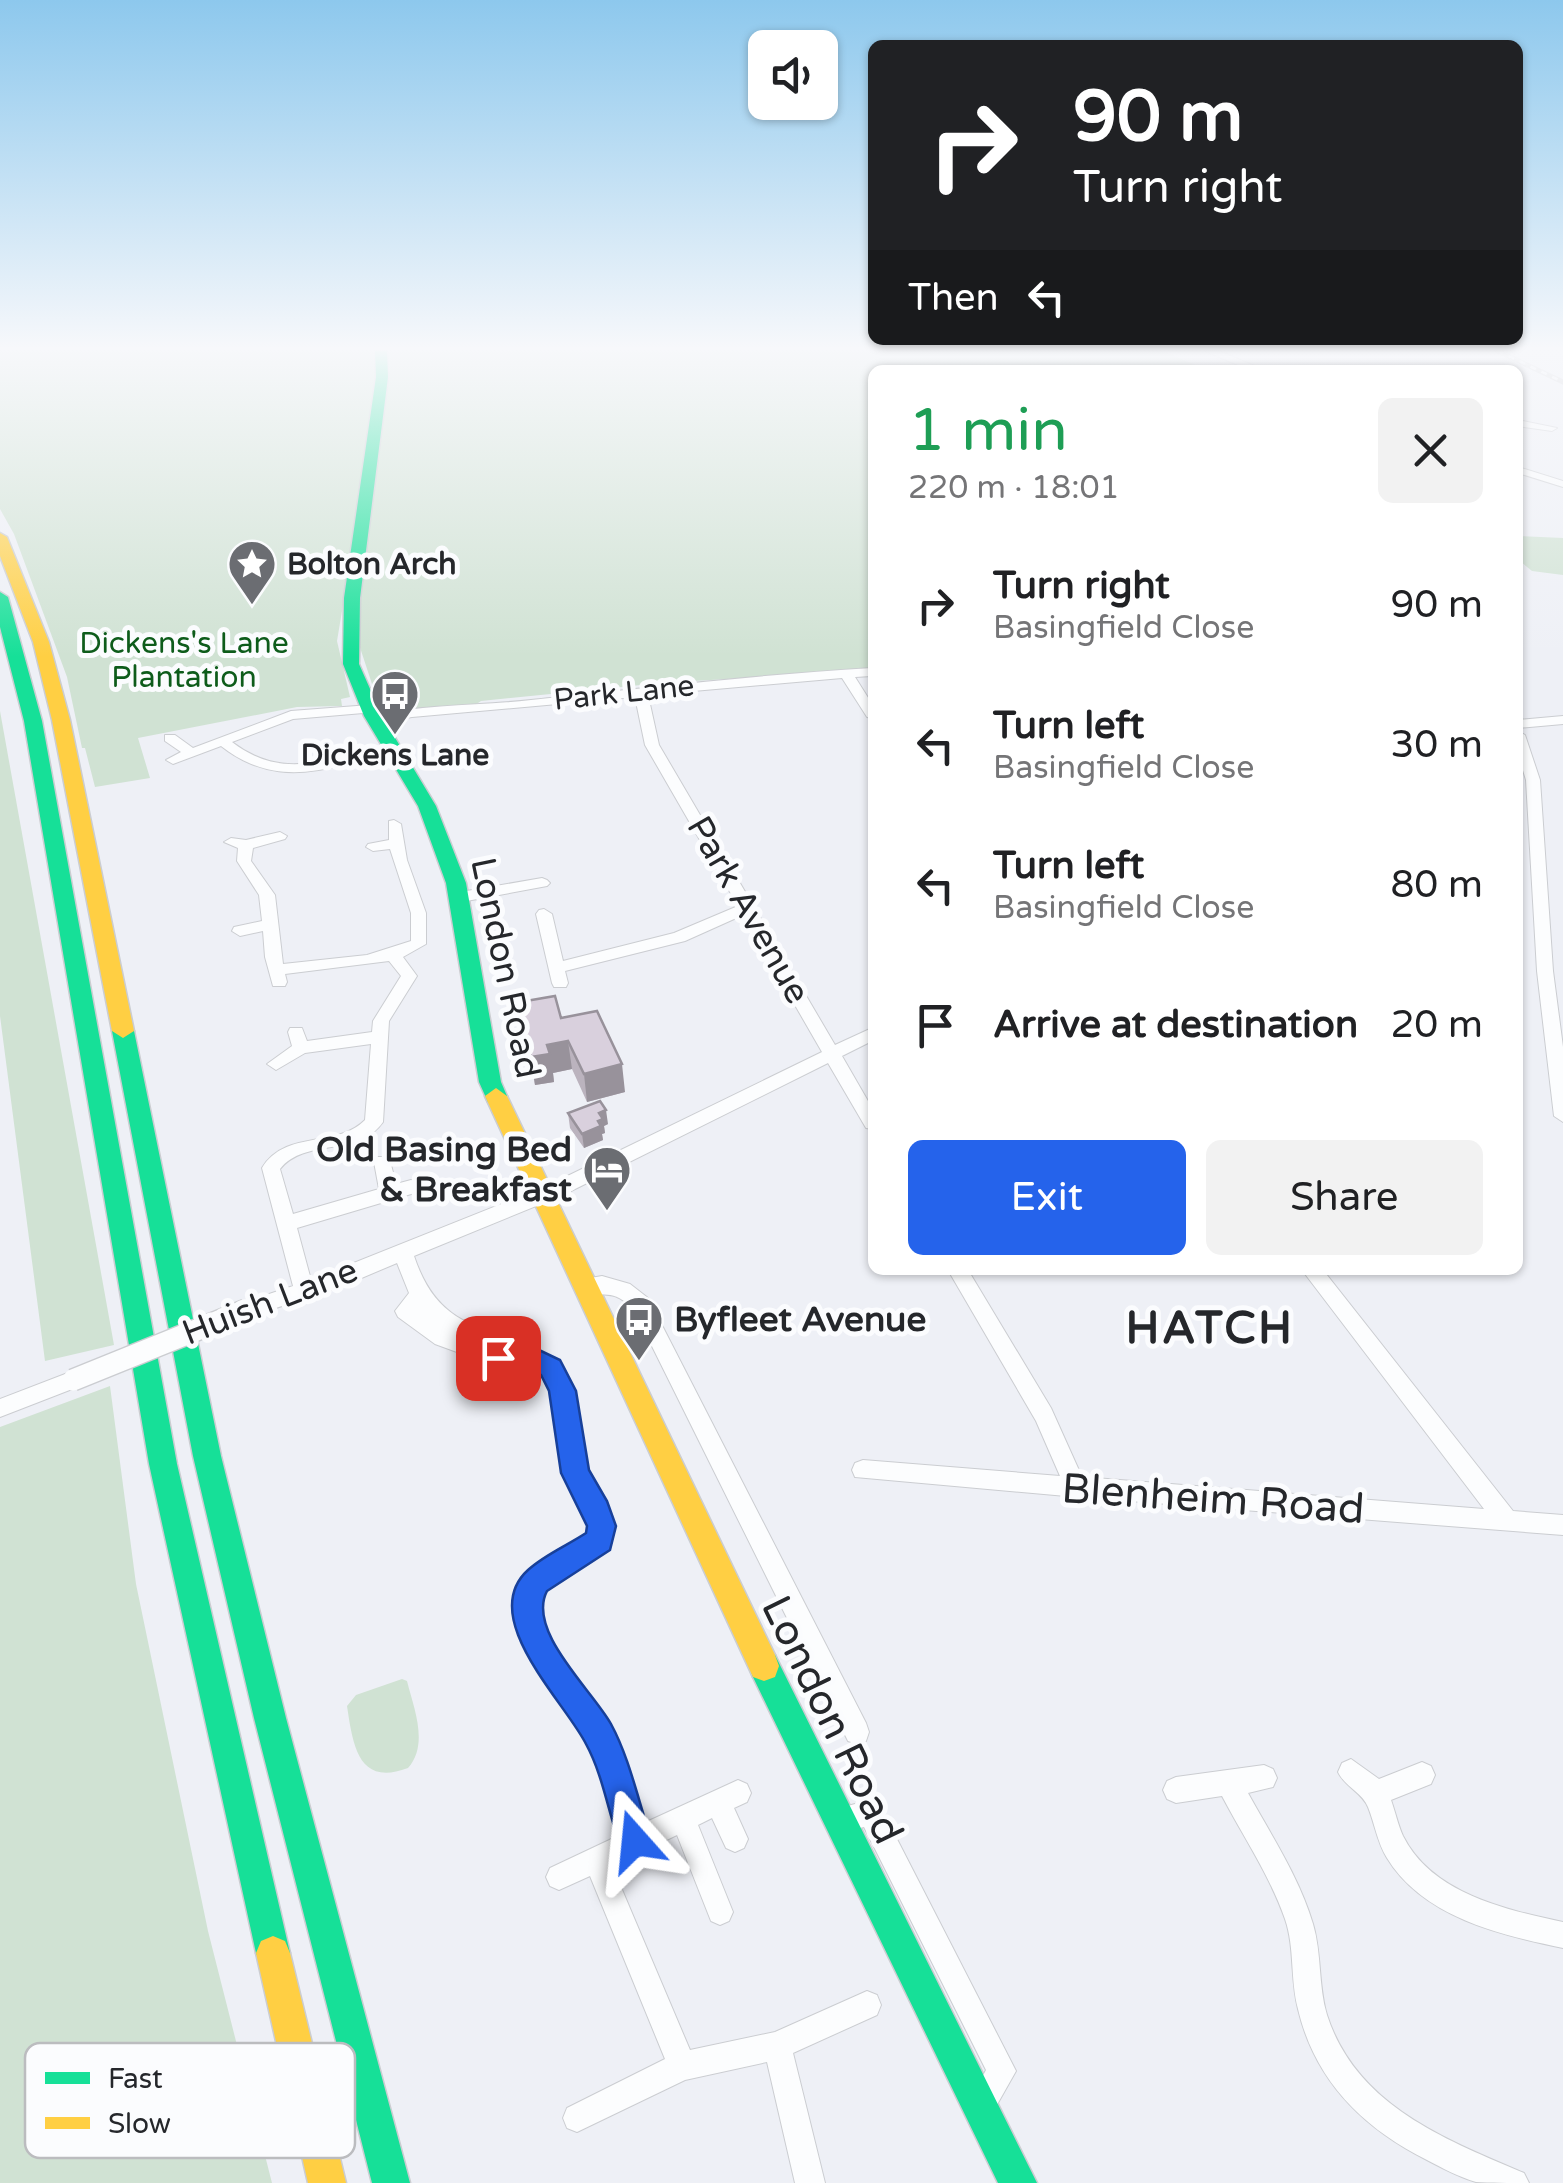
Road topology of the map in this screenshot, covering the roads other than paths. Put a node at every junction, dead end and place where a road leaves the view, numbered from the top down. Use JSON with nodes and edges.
{"nodes":[{"id":1,"x":372,"y":453,"type":"edge"},
{"id":2,"x":1523,"y":472,"type":"edge"},
{"id":3,"x":1563,"y":484,"type":"edge"},
{"id":4,"x":0,"y":537,"type":"edge"},
{"id":5,"x":0,"y":597,"type":"edge"},
{"id":6,"x":868,"y":672,"type":"edge"},
{"id":7,"x":846,"y":673,"type":"junction"},
{"id":8,"x":640,"y":690,"type":"junction"},
{"id":9,"x":868,"y":708,"type":"edge"},
{"id":10,"x":373,"y":714,"type":"junction"},
{"id":11,"x":1563,"y":720,"type":"edge"},
{"id":12,"x":1523,"y":724,"type":"edge"},
{"id":13,"x":170,"y":738,"type":"dead end"},
{"id":14,"x":224,"y":744,"type":"junction"},
{"id":15,"x":1523,"y":750,"type":"edge"},
{"id":16,"x":192,"y":754,"type":"junction"},
{"id":17,"x":174,"y":760,"type":"dead end"},
{"id":18,"x":338,"y":761,"type":"dead end"},
{"id":19,"x":394,"y":824,"type":"dead end"},
{"id":20,"x":280,"y":836,"type":"dead end"},
{"id":21,"x":397,"y":843,"type":"junction"},
{"id":22,"x":373,"y":847,"type":"dead end"},
{"id":23,"x":541,"y":883,"type":"dead end"},
{"id":24,"x":461,"y":897,"type":"junction"},
{"id":25,"x":747,"y":908,"type":"junction"},
{"id":26,"x":269,"y":925,"type":"junction"},
{"id":27,"x":566,"y":925,"type":"dead end"},
{"id":28,"x":240,"y":932,"type":"dead end"},
{"id":29,"x":395,"y":957,"type":"junction"},
{"id":30,"x":868,"y":1036,"type":"edge"},
{"id":31,"x":380,"y":1037,"type":"junction"},
{"id":32,"x":831,"y":1054,"type":"junction"},
{"id":33,"x":276,"y":1064,"type":"dead end"},
{"id":34,"x":868,"y":1116,"type":"edge"},
{"id":35,"x":1563,"y":1116,"type":"edge"},
{"id":36,"x":383,"y":1162,"type":"dead end"},
{"id":37,"x":411,"y":1187,"type":"dead end"},
{"id":38,"x":388,"y":1194,"type":"junction"},
{"id":39,"x":540,"y":1196,"type":"junction"},
{"id":40,"x":284,"y":1224,"type":"junction"},
{"id":41,"x":402,"y":1250,"type":"junction"},
{"id":42,"x":961,"y":1275,"type":"edge"},
{"id":43,"x":1316,"y":1275,"type":"edge"},
{"id":44,"x":586,"y":1286,"type":"junction"},
{"id":45,"x":304,"y":1291,"type":"junction"},
{"id":46,"x":0,"y":1408,"type":"edge"},
{"id":47,"x":863,"y":1471,"type":"dead end"},
{"id":48,"x":1074,"y":1489,"type":"junction"},
{"id":49,"x":1507,"y":1521,"type":"junction"},
{"id":50,"x":1563,"y":1525,"type":"edge"},
{"id":51,"x":857,"y":1732,"type":"dead end"},
{"id":52,"x":1351,"y":1772,"type":"dead end"},
{"id":53,"x":1422,"y":1775,"type":"dead end"},
{"id":54,"x":1264,"y":1778,"type":"dead end"},
{"id":55,"x":1228,"y":1783,"type":"junction"},
{"id":56,"x":1176,"y":1790,"type":"dead end"},
{"id":57,"x":1376,"y":1793,"type":"junction"},
{"id":58,"x":683,"y":1819,"type":"junction"},
{"id":59,"x":838,"y":1820,"type":"joint"},
{"id":60,"x":735,"y":1839,"type":"dead end"},
{"id":61,"x":635,"y":1841,"type":"junction"},
{"id":62,"x":596,"y":1859,"type":"junction"},
{"id":63,"x":559,"y":1877,"type":"dead end"},
{"id":64,"x":720,"y":1912,"type":"dead end"},
{"id":65,"x":1563,"y":1936,"type":"edge"},
{"id":66,"x":867,"y":2006,"type":"dead end"},
{"id":67,"x":295,"y":2043,"type":"edge"},
{"id":68,"x":355,"y":2043,"type":"edge"},
{"id":69,"x":355,"y":2045,"type":"edge"},
{"id":70,"x":777,"y":2046,"type":"junction"},
{"id":71,"x":682,"y":2066,"type":"junction"},
{"id":72,"x":980,"y":2107,"type":"joint"},
{"id":73,"x":577,"y":2118,"type":"dead end"},
{"id":74,"x":321,"y":2158,"type":"edge"},
{"id":75,"x":327,"y":2183,"type":"edge"},
{"id":76,"x":391,"y":2183,"type":"edge"},
{"id":77,"x":810,"y":2183,"type":"edge"},
{"id":78,"x":1018,"y":2183,"type":"edge"},
{"id":79,"x":1514,"y":2183,"type":"edge"}],
"edges":[{"from":1,"to":10,"type":"main road","name":"London Road"},
{"from":2,"to":3,"type":"street"},
{"from":4,"to":68,"type":"main road"},
{"from":5,"to":67,"type":"main road"},
{"from":6,"to":7,"type":"street","name":"Park Lane"},
{"from":7,"to":8,"type":"street","name":"Park Lane"},
{"from":7,"to":9,"type":"street"},
{"from":8,"to":10,"type":"street","name":"Park Lane"},
{"from":8,"to":25,"type":"street","name":"Park Avenue"},
{"from":10,"to":14,"type":"street"},
{"from":10,"to":24,"type":"main road","name":"London Road"},
{"from":11,"to":12,"type":"street"},
{"from":13,"to":16,"type":"street"},
{"from":14,"to":16,"type":"street"},
{"from":14,"to":18,"type":"street"},
{"from":15,"to":35,"type":"street"},
{"from":16,"to":17,"type":"street"},
{"from":19,"to":21,"type":"street"},
{"from":20,"to":26,"type":"street"},
{"from":21,"to":22,"type":"street"},
{"from":21,"to":29,"type":"street"},
{"from":23,"to":24,"type":"street"},
{"from":24,"to":39,"type":"main road","name":"London Road"},
{"from":25,"to":27,"type":"street"},
{"from":25,"to":32,"type":"street","name":"Park Avenue"},
{"from":26,"to":28,"type":"street"},
{"from":26,"to":29,"type":"street"},
{"from":29,"to":31,"type":"street"},
{"from":30,"to":32,"type":"street"},
{"from":31,"to":33,"type":"street"},
{"from":31,"to":40,"type":"street"},
{"from":32,"to":34,"type":"street","name":"Park Avenue"},
{"from":32,"to":39,"type":"street"},
{"from":36,"to":38,"type":"street"},
{"from":37,"to":38,"type":"street"},
{"from":38,"to":40,"type":"street"},
{"from":39,"to":41,"type":"street","name":"Huish Lane"},
{"from":39,"to":44,"type":"main road","name":"London Road"},
{"from":40,"to":45,"type":"street"},
{"from":41,"to":45,"type":"street","name":"Huish Lane"},
{"from":41,"to":61,"type":"street"},
{"from":42,"to":48,"type":"street"},
{"from":43,"to":49,"type":"street"},
{"from":44,"to":51,"type":"street","name":"London Road"},
{"from":44,"to":59,"type":"main road","name":"London Road"},
{"from":45,"to":46,"type":"street","name":"Huish Lane","bridge":true},
{"from":47,"to":48,"type":"street","name":"Blenheim Road"},
{"from":48,"to":49,"type":"street","name":"Blenheim Road"},
{"from":49,"to":50,"type":"street","name":"Blenheim Road"},
{"from":52,"to":57,"type":"street"},
{"from":53,"to":57,"type":"street"},
{"from":54,"to":55,"type":"street"},
{"from":55,"to":56,"type":"street"},
{"from":55,"to":79,"type":"street"},
{"from":57,"to":65,"type":"street"},
{"from":58,"to":60,"type":"street"},
{"from":58,"to":61,"type":"street"},
{"from":58,"to":64,"type":"street"},
{"from":59,"to":72,"type":"street"},
{"from":61,"to":62,"type":"street"},
{"from":62,"to":63,"type":"street"},
{"from":62,"to":71,"type":"street"},
{"from":66,"to":70,"type":"street"},
{"from":69,"to":76,"type":"main road"},
{"from":70,"to":71,"type":"street"},
{"from":70,"to":77,"type":"street"},
{"from":71,"to":73,"type":"street"},
{"from":72,"to":78,"type":"main road"},
{"from":74,"to":75,"type":"main road"}]}
